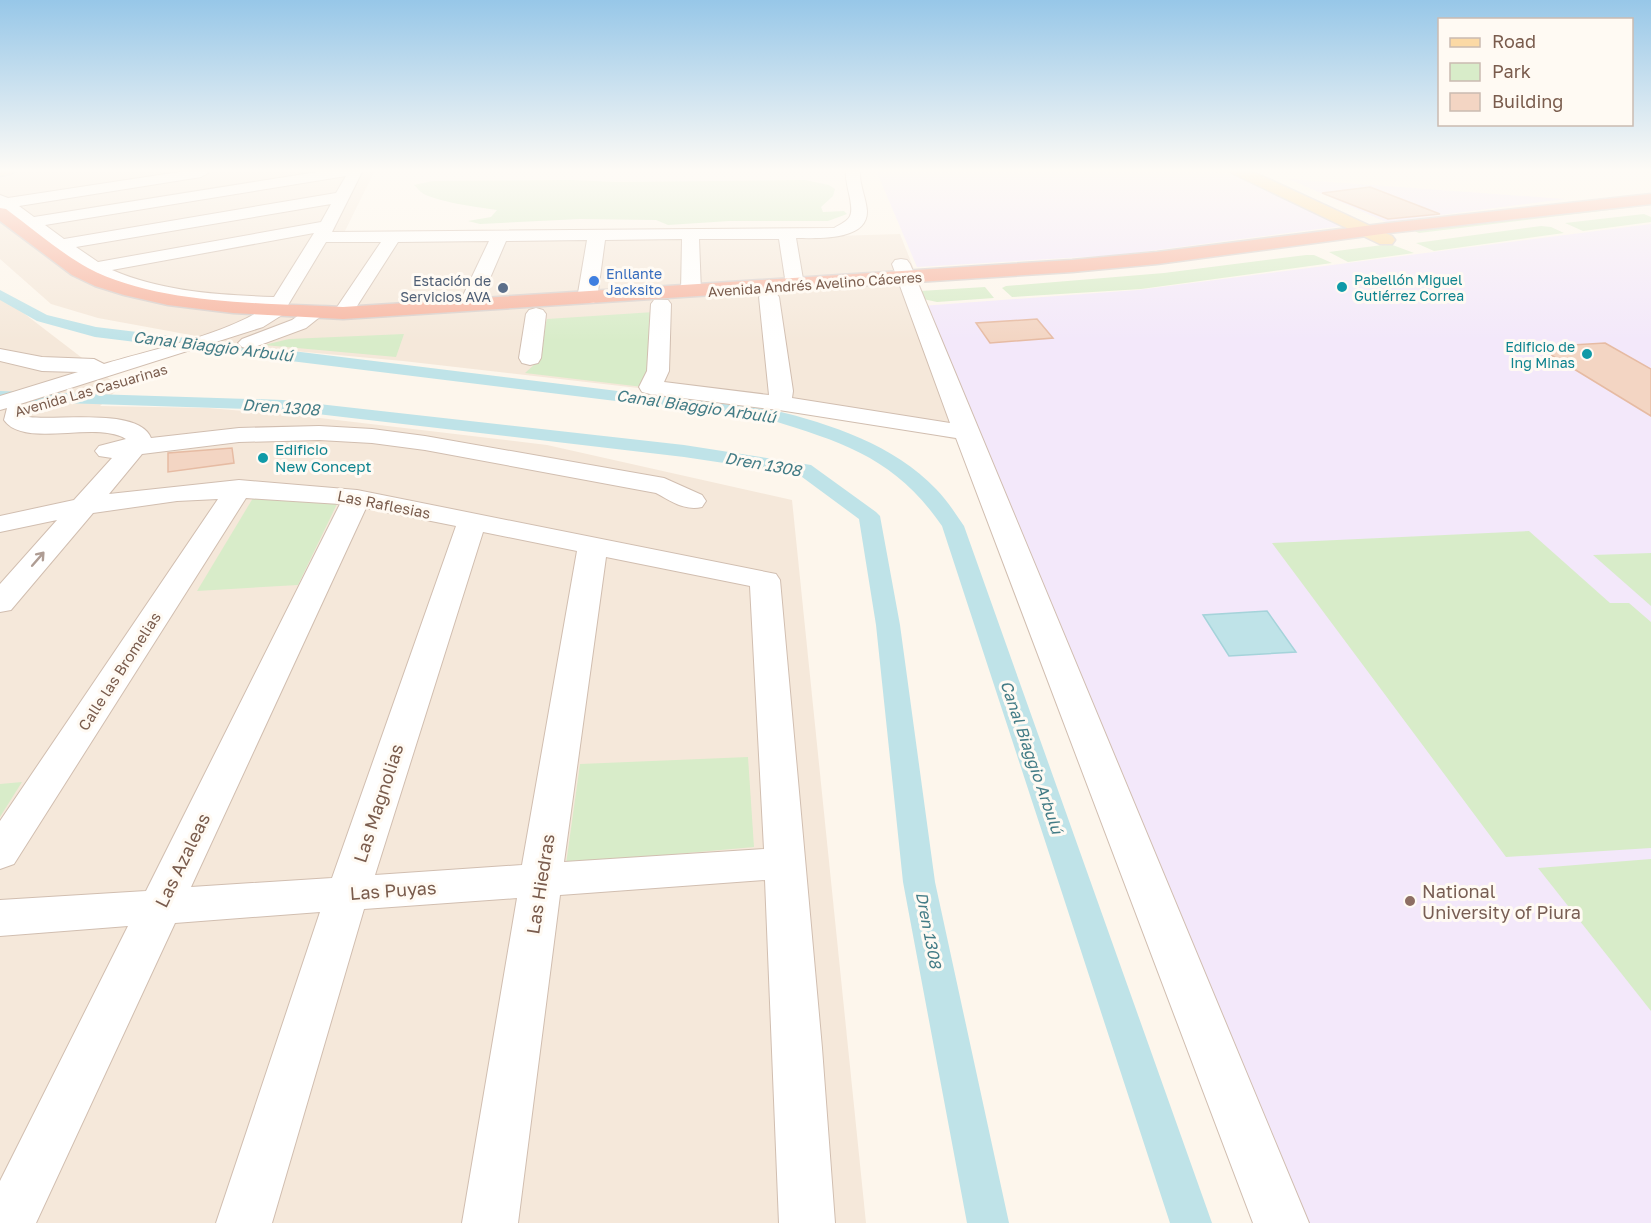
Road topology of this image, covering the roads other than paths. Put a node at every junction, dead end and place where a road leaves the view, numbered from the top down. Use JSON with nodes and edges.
{"nodes":[{"id":1,"x":166,"y":227,"type":"edge"},
{"id":2,"x":327,"y":227,"type":"edge"},
{"id":3,"x":847,"y":227,"type":"edge"},
{"id":4,"x":1359,"y":227,"type":"edge"},
{"id":5,"x":1374,"y":227,"type":"edge"},
{"id":6,"x":1440,"y":227,"type":"edge"},
{"id":7,"x":1492,"y":227,"type":"edge"},
{"id":8,"x":17,"y":228,"type":"edge"},
{"id":9,"x":1367,"y":231,"type":"junction"},
{"id":10,"x":324,"y":232,"type":"junction"},
{"id":11,"x":597,"y":234,"type":"junction"},
{"id":12,"x":690,"y":234,"type":"junction"},
{"id":13,"x":787,"y":234,"type":"junction"},
{"id":14,"x":1388,"y":234,"type":"junction"},
{"id":15,"x":500,"y":235,"type":"junction"},
{"id":16,"x":393,"y":236,"type":"junction"},
{"id":17,"x":56,"y":246,"type":"junction"},
{"id":18,"x":26,"y":256,"type":"dead end"},
{"id":19,"x":88,"y":275,"type":"junction"},
{"id":20,"x":905,"y":277,"type":"junction"},
{"id":21,"x":795,"y":285,"type":"junction"},
{"id":22,"x":691,"y":292,"type":"junction"},
{"id":23,"x":769,"y":297,"type":"junction"},
{"id":24,"x":586,"y":299,"type":"junction"},
{"id":25,"x":662,"y":304,"type":"junction"},
{"id":26,"x":468,"y":306,"type":"junction"},
{"id":27,"x":277,"y":307,"type":"junction"},
{"id":28,"x":316,"y":312,"type":"junction"},
{"id":29,"x":343,"y":313,"type":"junction"},
{"id":30,"x":536,"y":314,"type":"junction"},
{"id":31,"x":299,"y":324,"type":"junction"},
{"id":32,"x":259,"y":330,"type":"junction"},
{"id":33,"x":0,"y":355,"type":"edge"},
{"id":34,"x":530,"y":358,"type":"dead end"},
{"id":35,"x":153,"y":364,"type":"junction"},
{"id":36,"x":0,"y":366,"type":"edge"},
{"id":37,"x":110,"y":377,"type":"junction"},
{"id":38,"x":779,"y":403,"type":"junction"},
{"id":39,"x":10,"y":410,"type":"edge"},
{"id":40,"x":964,"y":432,"type":"junction"},
{"id":41,"x":0,"y":438,"type":"edge"},
{"id":42,"x":136,"y":446,"type":"junction"},
{"id":43,"x":108,"y":451,"type":"junction"},
{"id":44,"x":239,"y":488,"type":"junction"},
{"id":45,"x":357,"y":498,"type":"junction"},
{"id":46,"x":692,"y":501,"type":"dead end"},
{"id":47,"x":84,"y":506,"type":"junction"},
{"id":48,"x":54,"y":511,"type":"junction"},
{"id":49,"x":472,"y":521,"type":"junction"},
{"id":50,"x":0,"y":524,"type":"edge"},
{"id":51,"x":593,"y":545,"type":"junction"},
{"id":52,"x":0,"y":573,"type":"edge"},
{"id":53,"x":0,"y":603,"type":"edge"},
{"id":54,"x":0,"y":853,"type":"edge"},
{"id":55,"x":786,"y":863,"type":"junction"},
{"id":56,"x":542,"y":879,"type":"junction"},
{"id":57,"x":348,"y":893,"type":"junction"},
{"id":58,"x":160,"y":907,"type":"junction"},
{"id":59,"x":0,"y":918,"type":"edge"},
{"id":60,"x":8,"y":1223,"type":"edge"},
{"id":61,"x":244,"y":1223,"type":"edge"},
{"id":62,"x":490,"y":1223,"type":"edge"},
{"id":63,"x":807,"y":1223,"type":"edge"},
{"id":64,"x":1281,"y":1223,"type":"edge"}],
"edges":[{"from":1,"to":17,"type":"street"},
{"from":2,"to":10,"type":"street","name":"Avenida Las Casuarinas"},
{"from":3,"to":13,"type":"street"},
{"from":4,"to":9,"type":"main road"},
{"from":5,"to":14,"type":"main road"},
{"from":6,"to":14,"type":"highway","name":"Avenida Andrés Avelino Cáceres"},
{"from":7,"to":14,"type":"highway","name":"Avenida Andrés Avelino Cáceres"},
{"from":8,"to":17,"type":"highway","name":"Avenida Andrés Avelino Cáceres"},
{"from":8,"to":18,"type":"highway","name":"Avenida Andrés Avelino Cáceres"},
{"from":9,"to":14,"type":"highway","name":"Avenida Andrés Avelino Cáceres"},
{"from":9,"to":20,"type":"highway","name":"Avenida Andrés Avelino Cáceres"},
{"from":10,"to":16,"type":"street"},
{"from":10,"to":19,"type":"street"},
{"from":10,"to":27,"type":"street","name":"Avenida Las Casuarinas"},
{"from":11,"to":12,"type":"street"},
{"from":11,"to":15,"type":"street"},
{"from":11,"to":24,"type":"street"},
{"from":12,"to":13,"type":"street"},
{"from":12,"to":22,"type":"street"},
{"from":13,"to":21,"type":"street"},
{"from":14,"to":20,"type":"highway","name":"Avenida Andrés Avelino Cáceres"},
{"from":15,"to":16,"type":"street"},
{"from":15,"to":26,"type":"street"},
{"from":16,"to":29,"type":"street"},
{"from":17,"to":19,"type":"highway","name":"Avenida Andrés Avelino Cáceres"},
{"from":19,"to":27,"type":"highway","name":"Avenida Andrés Avelino Cáceres"},
{"from":19,"to":32,"type":"highway","name":"Avenida Andrés Avelino Cáceres"},
{"from":20,"to":21,"type":"highway","name":"Avenida Andrés Avelino Cáceres"},
{"from":20,"to":23,"type":"highway","name":"Avenida Andrés Avelino Cáceres"},
{"from":20,"to":40,"type":"street"},
{"from":21,"to":22,"type":"highway","name":"Avenida Andrés Avelino Cáceres"},
{"from":22,"to":24,"type":"highway","name":"Avenida Andrés Avelino Cáceres"},
{"from":23,"to":25,"type":"highway","name":"Avenida Andrés Avelino Cáceres"},
{"from":23,"to":38,"type":"street"},
{"from":24,"to":26,"type":"highway","name":"Avenida Andrés Avelino Cáceres"},
{"from":25,"to":30,"type":"highway","name":"Avenida Andrés Avelino Cáceres"},
{"from":25,"to":38,"type":"street"},
{"from":26,"to":29,"type":"highway","name":"Avenida Andrés Avelino Cáceres"},
{"from":27,"to":28,"type":"highway","name":"Avenida Andrés Avelino Cáceres"},
{"from":27,"to":32,"type":"street","name":"Avenida Las Casuarinas"},
{"from":28,"to":29,"type":"highway","name":"Avenida Andrés Avelino Cáceres"},
{"from":28,"to":31,"type":"street"},
{"from":30,"to":31,"type":"highway","name":"Avenida Andrés Avelino Cáceres"},
{"from":30,"to":34,"type":"street"},
{"from":31,"to":32,"type":"highway","name":"Avenida Andrés Avelino Cáceres"},
{"from":32,"to":35,"type":"street","name":"Avenida Las Casuarinas"},
{"from":32,"to":35,"type":"street","name":"Avenida Las Casuarinas"},
{"from":33,"to":37,"type":"street"},
{"from":35,"to":37,"type":"street","name":"Avenida Las Casuarinas"},
{"from":36,"to":37,"type":"street"},
{"from":37,"to":39,"type":"street","name":"Avenida Las Casuarinas"},
{"from":37,"to":39,"type":"street","name":"Avenida Las Casuarinas"},
{"from":38,"to":40,"type":"street"},
{"from":39,"to":42,"type":"street"},
{"from":40,"to":64,"type":"street"},
{"from":41,"to":43,"type":"street"},
{"from":42,"to":43,"type":"street"},
{"from":42,"to":46,"type":"street"},
{"from":42,"to":47,"type":"street"},
{"from":43,"to":48,"type":"street"},
{"from":44,"to":45,"type":"street","name":"Las Raflesias"},
{"from":44,"to":47,"type":"street","name":"Las Raflesias"},
{"from":44,"to":54,"type":"street","name":"Calle las Bromelias"},
{"from":45,"to":49,"type":"street","name":"Las Raflesias"},
{"from":45,"to":58,"type":"street","name":"Las Azaleas"},
{"from":47,"to":48,"type":"street","name":"Las Raflesias"},
{"from":53,"to":47,"type":"street","one_way":true},
{"from":48,"to":50,"type":"street","name":"Las Raflesias"},
{"from":48,"to":52,"type":"street"},
{"from":49,"to":51,"type":"street","name":"Las Raflesias"},
{"from":49,"to":57,"type":"street","name":"Las Magnolias"},
{"from":51,"to":55,"type":"street","name":"Las Raflesias"},
{"from":51,"to":56,"type":"street","name":"Las Hiedras"},
{"from":55,"to":56,"type":"street","name":"Las Puyas"},
{"from":55,"to":63,"type":"street"},
{"from":56,"to":57,"type":"street","name":"Las Puyas"},
{"from":56,"to":62,"type":"street","name":"Las Hiedras"},
{"from":57,"to":58,"type":"street","name":"Las Puyas"},
{"from":57,"to":61,"type":"street","name":"Las Magnolias"},
{"from":58,"to":59,"type":"street","name":"Las Puyas"},
{"from":58,"to":60,"type":"street","name":"Las Azaleas"}]}
